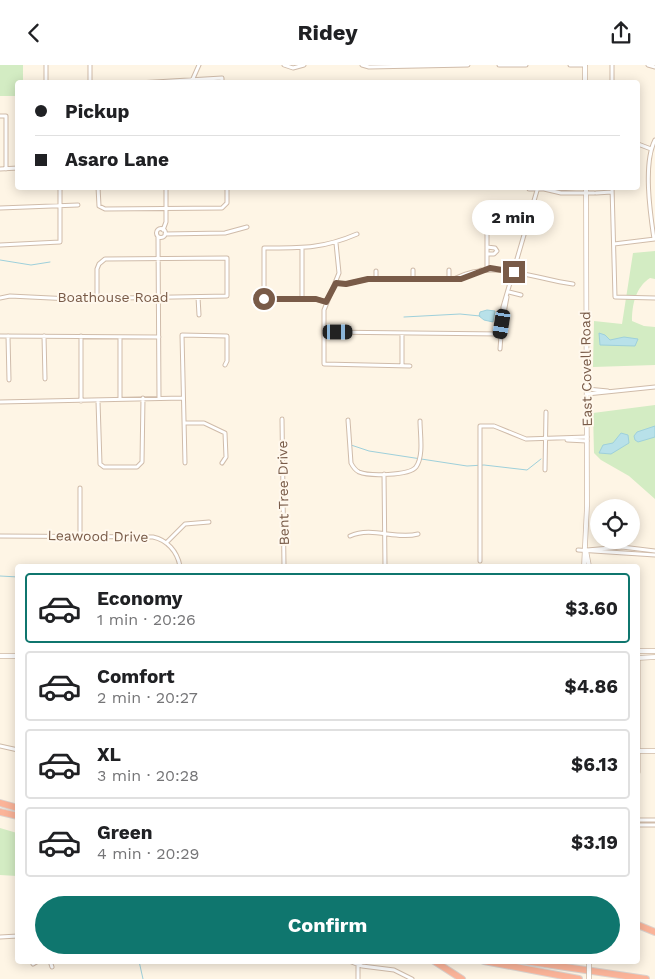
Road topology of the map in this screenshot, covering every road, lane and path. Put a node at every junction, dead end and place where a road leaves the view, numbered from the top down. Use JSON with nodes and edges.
{"nodes":[{"id":1,"x":46,"y":65,"type":"edge"},
{"id":2,"x":90,"y":65,"type":"edge"},
{"id":3,"x":199,"y":65,"type":"edge"},
{"id":4,"x":284,"y":65,"type":"edge"},
{"id":5,"x":304,"y":65,"type":"edge"},
{"id":6,"x":362,"y":65,"type":"edge"},
{"id":7,"x":468,"y":65,"type":"edge"},
{"id":8,"x":499,"y":65,"type":"edge"},
{"id":9,"x":526,"y":65,"type":"edge"},
{"id":10,"x":570,"y":65,"type":"edge"},
{"id":11,"x":585,"y":65,"type":"edge"},
{"id":12,"x":612,"y":65,"type":"edge"},
{"id":13,"x":648,"y":65,"type":"edge"},
{"id":14,"x":655,"y":67,"type":"edge"},
{"id":15,"x":46,"y":80,"type":"edge"},
{"id":16,"x":90,"y":80,"type":"edge"},
{"id":17,"x":192,"y":80,"type":"edge"},
{"id":18,"x":585,"y":80,"type":"edge"},
{"id":19,"x":612,"y":80,"type":"edge"},
{"id":20,"x":0,"y":116,"type":"edge"},
{"id":21,"x":655,"y":140,"type":"edge"},
{"id":22,"x":640,"y":145,"type":"edge"},
{"id":23,"x":651,"y":149,"type":"junction"},
{"id":24,"x":15,"y":168,"type":"edge"},
{"id":25,"x":0,"y":169,"type":"edge"},
{"id":26,"x":6,"y":169,"type":"junction"},
{"id":27,"x":60,"y":190,"type":"edge"},
{"id":28,"x":98,"y":190,"type":"edge"},
{"id":29,"x":166,"y":190,"type":"edge"},
{"id":30,"x":227,"y":190,"type":"edge"},
{"id":31,"x":537,"y":190,"type":"edge"},
{"id":32,"x":548,"y":190,"type":"edge"},
{"id":33,"x":586,"y":190,"type":"edge"},
{"id":34,"x":562,"y":193,"type":"joint"},
{"id":35,"x":585,"y":193,"type":"junction"},
{"id":36,"x":612,"y":193,"type":"joint"},
{"id":37,"x":60,"y":205,"type":"junction"},
{"id":38,"x":78,"y":205,"type":"dead end"},
{"id":39,"x":0,"y":208,"type":"edge"},
{"id":40,"x":166,"y":208,"type":"junction"},
{"id":41,"x":508,"y":216,"type":"dead end"},
{"id":42,"x":248,"y":227,"type":"dead end"},
{"id":43,"x":163,"y":230,"type":"junction"},
{"id":44,"x":165,"y":234,"type":"junction"},
{"id":45,"x":357,"y":234,"type":"dead end"},
{"id":46,"x":158,"y":237,"type":"junction"},
{"id":47,"x":654,"y":239,"type":"edge"},
{"id":48,"x":336,"y":243,"type":"junction"},
{"id":49,"x":614,"y":244,"type":"junction"},
{"id":50,"x":0,"y":245,"type":"edge"},
{"id":51,"x":486,"y":247,"type":"junction"},
{"id":52,"x":302,"y":248,"type":"junction"},
{"id":53,"x":486,"y":254,"type":"junction"},
{"id":54,"x":158,"y":259,"type":"junction"},
{"id":55,"x":487,"y":269,"type":"junction"},
{"id":56,"x":449,"y":270,"type":"dead end"},
{"id":57,"x":376,"y":271,"type":"dead end"},
{"id":58,"x":413,"y":271,"type":"dead end"},
{"id":59,"x":514,"y":272,"type":"junction"},
{"id":60,"x":449,"y":278,"type":"junction"},
{"id":61,"x":376,"y":279,"type":"junction"},
{"id":62,"x":413,"y":279,"type":"junction"},
{"id":63,"x":336,"y":283,"type":"junction"},
{"id":64,"x":573,"y":284,"type":"dead end"},
{"id":65,"x":509,"y":291,"type":"junction"},
{"id":66,"x":521,"y":295,"type":"dead end"},
{"id":67,"x":159,"y":297,"type":"junction"},
{"id":68,"x":198,"y":297,"type":"junction"},
{"id":69,"x":655,"y":297,"type":"edge"},
{"id":70,"x":0,"y":298,"type":"edge"},
{"id":71,"x":97,"y":298,"type":"junction"},
{"id":72,"x":302,"y":299,"type":"junction"},
{"id":73,"x":326,"y":302,"type":"junction"},
{"id":74,"x":199,"y":315,"type":"dead end"},
{"id":75,"x":324,"y":332,"type":"junction"},
{"id":76,"x":402,"y":333,"type":"junction"},
{"id":77,"x":500,"y":334,"type":"junction"},
{"id":78,"x":8,"y":336,"type":"junction"},
{"id":79,"x":44,"y":336,"type":"junction"},
{"id":80,"x":81,"y":336,"type":"junction"},
{"id":81,"x":0,"y":337,"type":"edge"},
{"id":82,"x":120,"y":337,"type":"junction"},
{"id":83,"x":159,"y":337,"type":"junction"},
{"id":84,"x":500,"y":349,"type":"dead end"},
{"id":85,"x":225,"y":365,"type":"dead end"},
{"id":86,"x":402,"y":365,"type":"junction"},
{"id":87,"x":410,"y":365,"type":"dead end"},
{"id":88,"x":45,"y":379,"type":"dead end"},
{"id":89,"x":9,"y":380,"type":"dead end"},
{"id":90,"x":655,"y":387,"type":"edge"},
{"id":91,"x":587,"y":391,"type":"junction"},
{"id":92,"x":120,"y":398,"type":"junction"},
{"id":93,"x":142,"y":398,"type":"junction"},
{"id":94,"x":159,"y":398,"type":"junction"},
{"id":95,"x":183,"y":398,"type":"junction"},
{"id":96,"x":81,"y":401,"type":"junction"},
{"id":97,"x":98,"y":401,"type":"junction"},
{"id":98,"x":0,"y":402,"type":"edge"},
{"id":99,"x":546,"y":412,"type":"dead end"},
{"id":100,"x":282,"y":419,"type":"dead end"},
{"id":101,"x":348,"y":420,"type":"dead end"},
{"id":102,"x":420,"y":421,"type":"dead end"},
{"id":103,"x":185,"y":423,"type":"junction"},
{"id":104,"x":546,"y":439,"type":"junction"},
{"id":105,"x":587,"y":439,"type":"junction"},
{"id":106,"x":185,"y":463,"type":"dead end"},
{"id":107,"x":222,"y":463,"type":"dead end"},
{"id":108,"x":545,"y":470,"type":"dead end"},
{"id":109,"x":384,"y":474,"type":"junction"},
{"id":110,"x":80,"y":488,"type":"dead end"},
{"id":111,"x":209,"y":522,"type":"dead end"},
{"id":112,"x":384,"y":534,"type":"junction"},
{"id":113,"x":418,"y":534,"type":"dead end"},
{"id":114,"x":0,"y":536,"type":"edge"},
{"id":115,"x":80,"y":536,"type":"junction"},
{"id":116,"x":350,"y":536,"type":"dead end"},
{"id":117,"x":166,"y":543,"type":"junction"},
{"id":118,"x":578,"y":550,"type":"dead end"},
{"id":119,"x":586,"y":550,"type":"junction"},
{"id":120,"x":655,"y":551,"type":"edge"},
{"id":121,"x":655,"y":555,"type":"edge"},
{"id":122,"x":480,"y":561,"type":"dead end"},
{"id":123,"x":179,"y":564,"type":"edge"},
{"id":124,"x":284,"y":564,"type":"edge"},
{"id":125,"x":385,"y":564,"type":"edge"},
{"id":126,"x":584,"y":564,"type":"edge"},
{"id":127,"x":589,"y":564,"type":"edge"},
{"id":128,"x":640,"y":651,"type":"edge"},
{"id":129,"x":655,"y":651,"type":"edge"},
{"id":130,"x":0,"y":656,"type":"edge"},
{"id":131,"x":15,"y":656,"type":"edge"},
{"id":132,"x":640,"y":657,"type":"edge"},
{"id":133,"x":655,"y":657,"type":"edge"},
{"id":134,"x":0,"y":746,"type":"edge"},
{"id":135,"x":15,"y":748,"type":"edge"},
{"id":136,"x":640,"y":751,"type":"edge"},
{"id":137,"x":655,"y":751,"type":"edge"},
{"id":138,"x":0,"y":803,"type":"edge"},
{"id":139,"x":15,"y":806,"type":"edge"},
{"id":140,"x":0,"y":812,"type":"edge"},
{"id":141,"x":15,"y":815,"type":"edge"},
{"id":142,"x":640,"y":820,"type":"edge"},
{"id":143,"x":655,"y":820,"type":"edge"},
{"id":144,"x":640,"y":825,"type":"edge"},
{"id":145,"x":655,"y":825,"type":"edge"},
{"id":146,"x":640,"y":926,"type":"edge"},
{"id":147,"x":655,"y":932,"type":"edge"},
{"id":148,"x":0,"y":937,"type":"edge"},
{"id":149,"x":15,"y":937,"type":"edge"},
{"id":150,"x":51,"y":964,"type":"edge"},
{"id":151,"x":354,"y":964,"type":"edge"},
{"id":152,"x":439,"y":964,"type":"edge"},
{"id":153,"x":500,"y":964,"type":"edge"},
{"id":154,"x":545,"y":964,"type":"edge"},
{"id":155,"x":589,"y":964,"type":"edge"},
{"id":156,"x":358,"y":966,"type":"junction"},
{"id":157,"x":52,"y":967,"type":"dead end"},
{"id":158,"x":358,"y":979,"type":"edge"},
{"id":159,"x":412,"y":979,"type":"edge"},
{"id":160,"x":462,"y":979,"type":"edge"},
{"id":161,"x":579,"y":979,"type":"edge"},
{"id":162,"x":589,"y":979,"type":"edge"},
{"id":163,"x":646,"y":979,"type":"edge"}],
"edges":[{"from":1,"to":15,"type":"street"},
{"from":2,"to":16,"type":"street"},
{"from":3,"to":17,"type":"street"},
{"from":4,"to":5,"type":"street"},
{"from":6,"to":7,"type":"street"},
{"from":8,"to":9,"type":"street"},
{"from":10,"to":11,"type":"street"},
{"from":11,"to":18,"type":"street"},
{"from":12,"to":19,"type":"street"},
{"from":13,"to":14,"type":"street"},
{"from":20,"to":26,"type":"street"},
{"from":21,"to":23,"type":"street"},
{"from":22,"to":23,"type":"street"},
{"from":23,"to":47,"type":"street"},
{"from":24,"to":26,"type":"street"},
{"from":25,"to":26,"type":"street"},
{"from":27,"to":37,"type":"street"},
{"from":28,"to":40,"type":"street"},
{"from":29,"to":40,"type":"street"},
{"from":30,"to":40,"type":"street"},
{"from":31,"to":59,"type":"street"},
{"from":32,"to":34,"type":"street"},
{"from":33,"to":35,"type":"street","name":"East Covell Road"},
{"from":34,"to":35,"type":"street"},
{"from":35,"to":36,"type":"street"},
{"from":35,"to":91,"type":"street","name":"East Covell Road"},
{"from":36,"to":49,"type":"street"},
{"from":37,"to":38,"type":"street"},
{"from":37,"to":39,"type":"street"},
{"from":37,"to":50,"type":"street"},
{"from":40,"to":43,"type":"street"},
{"from":41,"to":51,"type":"street"},
{"from":42,"to":44,"type":"street"},
{"from":43,"to":44,"type":"street"},
{"from":43,"to":46,"type":"street"},
{"from":44,"to":46,"type":"street"},
{"from":45,"to":48,"type":"street"},
{"from":46,"to":54,"type":"street"},
{"from":47,"to":49,"type":"street"},
{"from":48,"to":52,"type":"street"},
{"from":48,"to":63,"type":"street"},
{"from":49,"to":69,"type":"street"},
{"from":51,"to":53,"type":"street"},
{"from":51,"to":53,"type":"street"},
{"from":52,"to":72,"type":"street"},
{"from":52,"to":72,"type":"street"},
{"from":53,"to":55,"type":"street"},
{"from":54,"to":67,"type":"street"},
{"from":54,"to":68,"type":"street","name":"Boathouse Road"},
{"from":54,"to":71,"type":"street"},
{"from":55,"to":59,"type":"street"},
{"from":55,"to":60,"type":"street"},
{"from":56,"to":60,"type":"street"},
{"from":57,"to":61,"type":"street"},
{"from":58,"to":62,"type":"street"},
{"from":59,"to":64,"type":"street"},
{"from":59,"to":65,"type":"street"},
{"from":60,"to":62,"type":"street"},
{"from":61,"to":62,"type":"street"},
{"from":61,"to":63,"type":"street"},
{"from":63,"to":73,"type":"street"},
{"from":65,"to":66,"type":"street"},
{"from":65,"to":77,"type":"street"},
{"from":67,"to":68,"type":"street","name":"Boathouse Road"},
{"from":67,"to":71,"type":"street","name":"Boathouse Road"},
{"from":67,"to":83,"type":"street"},
{"from":68,"to":74,"type":"street"},
{"from":70,"to":71,"type":"street","name":"Boathouse Road"},
{"from":72,"to":73,"type":"street"},
{"from":73,"to":75,"type":"street"},
{"from":75,"to":76,"type":"street"},
{"from":75,"to":86,"type":"street"},
{"from":76,"to":77,"type":"street"},
{"from":76,"to":86,"type":"street"},
{"from":77,"to":84,"type":"street"},
{"from":78,"to":79,"type":"street"},
{"from":78,"to":81,"type":"street"},
{"from":78,"to":89,"type":"street"},
{"from":79,"to":80,"type":"street"},
{"from":79,"to":88,"type":"street"},
{"from":80,"to":82,"type":"street"},
{"from":80,"to":96,"type":"street"},
{"from":82,"to":83,"type":"street"},
{"from":82,"to":92,"type":"street"},
{"from":83,"to":94,"type":"street"},
{"from":85,"to":95,"type":"street"},
{"from":86,"to":87,"type":"street"},
{"from":90,"to":91,"type":"street"},
{"from":91,"to":105,"type":"street","name":"East Covell Road"},
{"from":92,"to":93,"type":"street"},
{"from":92,"to":97,"type":"street"},
{"from":93,"to":94,"type":"street"},
{"from":93,"to":97,"type":"street"},
{"from":94,"to":95,"type":"street"},
{"from":95,"to":103,"type":"street"},
{"from":96,"to":97,"type":"street"},
{"from":96,"to":98,"type":"street"},
{"from":99,"to":104,"type":"street"},
{"from":100,"to":124,"type":"street","name":"Bent Tree Drive"},
{"from":101,"to":109,"type":"street"},
{"from":102,"to":109,"type":"street"},
{"from":103,"to":106,"type":"street"},
{"from":103,"to":107,"type":"street"},
{"from":104,"to":105,"type":"street"},
{"from":104,"to":108,"type":"street"},
{"from":104,"to":122,"type":"street"},
{"from":105,"to":119,"type":"street","name":"East Covell Road"},
{"from":109,"to":112,"type":"street"},
{"from":110,"to":115,"type":"street"},
{"from":111,"to":117,"type":"street"},
{"from":112,"to":113,"type":"street"},
{"from":112,"to":116,"type":"street"},
{"from":112,"to":125,"type":"street"},
{"from":114,"to":115,"type":"street","name":"Leawood Drive"},
{"from":115,"to":117,"type":"street","name":"Leawood Drive"},
{"from":117,"to":123,"type":"street","name":"Leawood Drive"},
{"from":118,"to":119,"type":"street"},
{"from":119,"to":120,"type":"street"},
{"from":119,"to":121,"type":"street"},
{"from":119,"to":126,"type":"street","name":"East Covell Road"},
{"from":119,"to":127,"type":"street","name":"East Covell Road"},
{"from":128,"to":129,"type":"street"},
{"from":130,"to":131,"type":"street"},
{"from":132,"to":133,"type":"street"},
{"from":134,"to":135,"type":"street"},
{"from":136,"to":137,"type":"street"},
{"from":138,"to":139,"type":"highway"},
{"from":140,"to":141,"type":"highway"},
{"from":142,"to":143,"type":"street"},
{"from":144,"to":145,"type":"street"},
{"from":146,"to":147,"type":"highway"},
{"from":148,"to":149,"type":"street"},
{"from":150,"to":157,"type":"street"},
{"from":151,"to":156,"type":"street"},
{"from":152,"to":160,"type":"highway"},
{"from":153,"to":161,"type":"highway"},
{"from":154,"to":163,"type":"highway"},
{"from":155,"to":162,"type":"street","bridge":true},
{"from":156,"to":158,"type":"street"},
{"from":156,"to":159,"type":"street"}]}
